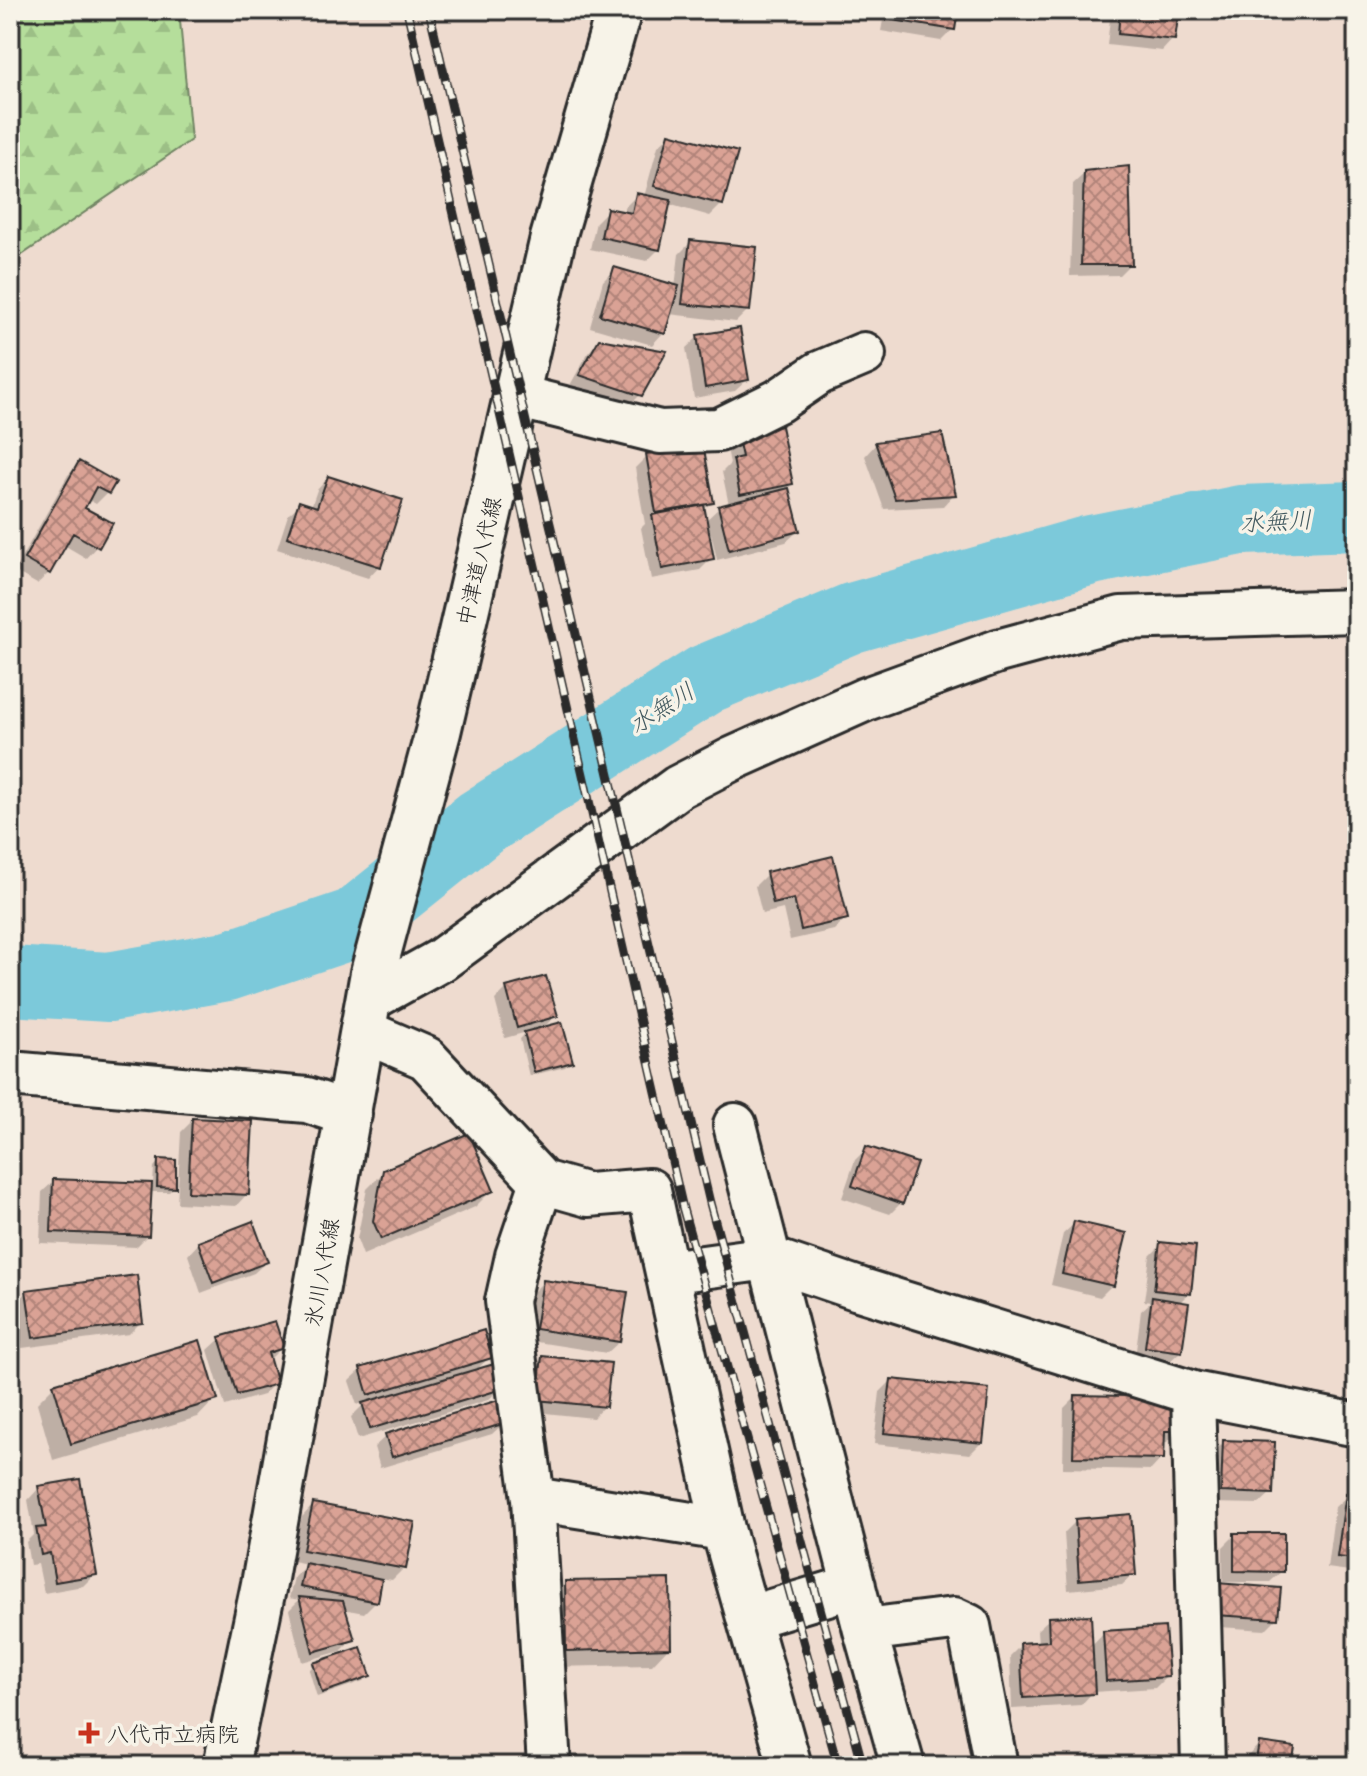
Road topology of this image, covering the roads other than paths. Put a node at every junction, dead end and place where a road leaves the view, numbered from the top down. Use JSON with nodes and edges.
{"nodes":[{"id":1,"x":619,"y":10,"type":"edge"},
{"id":2,"x":864,"y":354,"type":"dead end"},
{"id":3,"x":516,"y":396,"type":"junction"},
{"id":4,"x":1357,"y":611,"type":"edge"},
{"id":5,"x":368,"y":1001,"type":"junction"},
{"id":6,"x":10,"y":1074,"type":"edge"},
{"id":7,"x":349,"y":1114,"type":"junction"},
{"id":8,"x":735,"y":1125,"type":"dead end"},
{"id":9,"x":542,"y":1182,"type":"junction"},
{"id":10,"x":768,"y":1258,"type":"junction"},
{"id":11,"x":667,"y":1272,"type":"junction"},
{"id":12,"x":1193,"y":1393,"type":"junction"},
{"id":13,"x":1357,"y":1425,"type":"edge"},
{"id":14,"x":533,"y":1499,"type":"junction"},
{"id":15,"x":723,"y":1529,"type":"junction"},
{"id":16,"x":854,"y":1586,"type":"junction"},
{"id":17,"x":748,"y":1618,"type":"junction"},
{"id":18,"x":865,"y":1630,"type":"junction"},
{"id":19,"x":226,"y":1766,"type":"edge"},
{"id":20,"x":549,"y":1766,"type":"edge"},
{"id":21,"x":790,"y":1766,"type":"edge"},
{"id":22,"x":903,"y":1766,"type":"edge"},
{"id":23,"x":996,"y":1766,"type":"edge"},
{"id":24,"x":1203,"y":1766,"type":"edge"}],
"edges":[{"from":1,"to":3,"type":"main road","name":"中津道八代線"},
{"from":2,"to":3,"type":"street"},
{"from":3,"to":5,"type":"main road","name":"中津道八代線"},
{"from":4,"to":5,"type":"street"},
{"from":5,"to":7,"type":"main road","name":"中津道八代線"},
{"from":5,"to":9,"type":"street"},
{"from":6,"to":7,"type":"main road"},
{"from":7,"to":19,"type":"main road","name":"氷川八代線"},
{"from":8,"to":10,"type":"street"},
{"from":9,"to":11,"type":"street"},
{"from":9,"to":14,"type":"street"},
{"from":10,"to":11,"type":"street"},
{"from":10,"to":12,"type":"street"},
{"from":10,"to":16,"type":"street"},
{"from":11,"to":15,"type":"street"},
{"from":12,"to":13,"type":"street"},
{"from":12,"to":24,"type":"street"},
{"from":14,"to":15,"type":"street"},
{"from":14,"to":20,"type":"street"},
{"from":15,"to":17,"type":"street"},
{"from":16,"to":17,"type":"street"},
{"from":16,"to":18,"type":"street"},
{"from":17,"to":21,"type":"street"},
{"from":18,"to":22,"type":"street"},
{"from":18,"to":23,"type":"street"}]}
